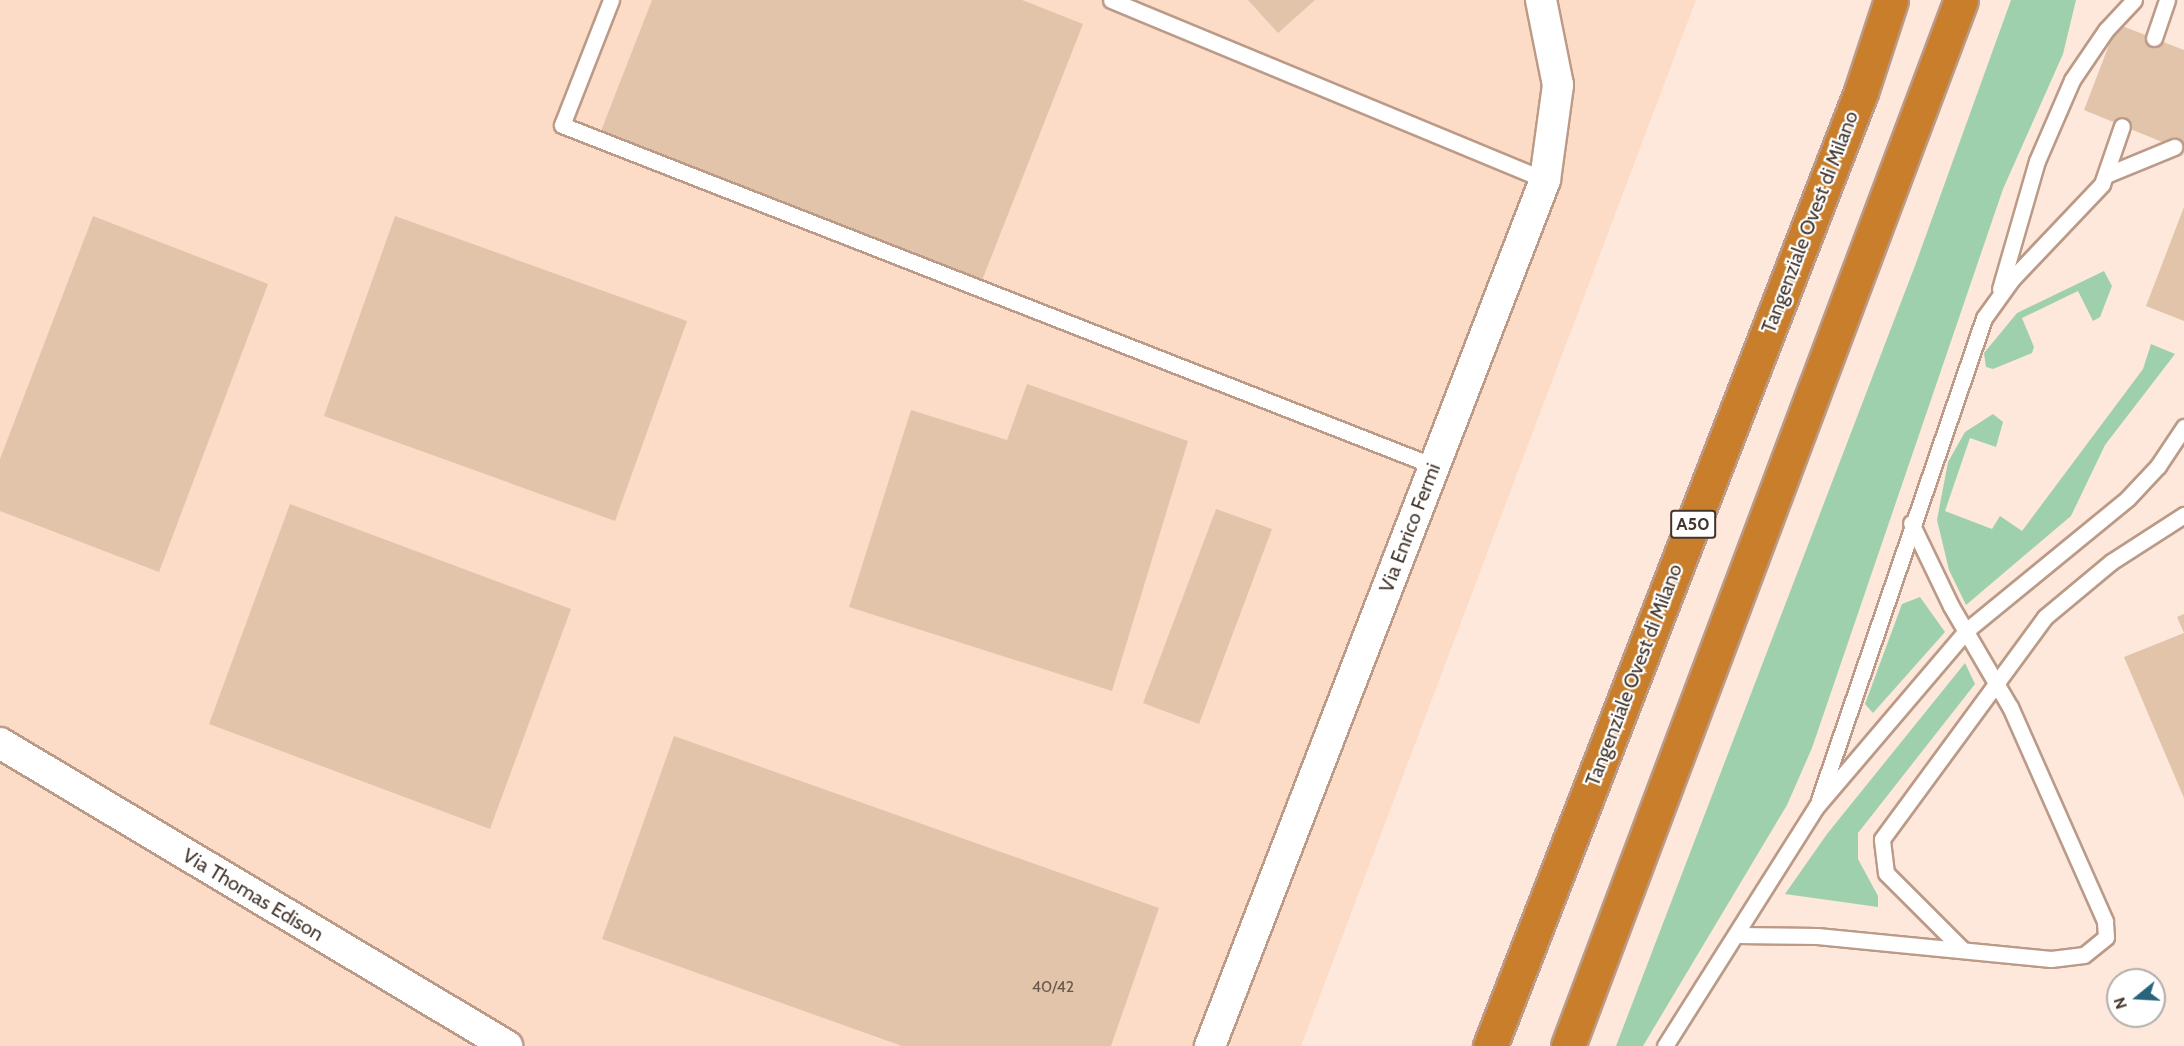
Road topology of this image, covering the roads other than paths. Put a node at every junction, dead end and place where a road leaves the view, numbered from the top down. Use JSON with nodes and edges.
{"nodes":[{"id":1,"x":611,"y":0,"type":"edge"},
{"id":2,"x":1111,"y":0,"type":"edge"},
{"id":3,"x":1541,"y":0,"type":"edge"},
{"id":4,"x":1891,"y":0,"type":"edge"},
{"id":5,"x":1961,"y":0,"type":"edge"},
{"id":6,"x":2134,"y":0,"type":"edge"},
{"id":7,"x":2167,"y":0,"type":"edge"},
{"id":8,"x":2154,"y":38,"type":"dead end"},
{"id":9,"x":2122,"y":126,"type":"dead end"},
{"id":10,"x":2174,"y":147,"type":"dead end"},
{"id":11,"x":2106,"y":175,"type":"junction"},
{"id":12,"x":1545,"y":180,"type":"junction"},
{"id":13,"x":1998,"y":295,"type":"junction"},
{"id":14,"x":2184,"y":428,"type":"edge"},
{"id":15,"x":1434,"y":465,"type":"junction"},
{"id":16,"x":2184,"y":515,"type":"edge"},
{"id":17,"x":1911,"y":523,"type":"junction"},
{"id":18,"x":1967,"y":630,"type":"junction"},
{"id":19,"x":1999,"y":685,"type":"junction"},
{"id":20,"x":0,"y":743,"type":"edge"},
{"id":21,"x":1817,"y":806,"type":"junction"},
{"id":22,"x":1738,"y":935,"type":"junction"},
{"id":23,"x":1962,"y":949,"type":"junction"},
{"id":24,"x":507,"y":1046,"type":"edge"},
{"id":25,"x":1210,"y":1046,"type":"edge"},
{"id":26,"x":1490,"y":1046,"type":"edge"},
{"id":27,"x":1568,"y":1046,"type":"edge"},
{"id":28,"x":1665,"y":1046,"type":"edge"}],
"edges":[{"from":1,"to":15,"type":"lane"},
{"from":2,"to":12,"type":"lane"},
{"from":3,"to":12,"type":"street","name":"Via Enrico Fermi"},
{"from":4,"to":26,"type":"highway","name":"Tangenziale Ovest di Milano","number":"A50"},
{"from":5,"to":27,"type":"highway"},
{"from":6,"to":13,"type":"lane"},
{"from":7,"to":8,"type":"lane"},
{"from":9,"to":11,"type":"lane"},
{"from":10,"to":11,"type":"lane"},
{"from":11,"to":13,"type":"lane"},
{"from":12,"to":15,"type":"street","name":"Via Enrico Fermi"},
{"from":13,"to":17,"type":"lane"},
{"from":14,"to":18,"type":"lane"},
{"from":15,"to":25,"type":"street","name":"Via Enrico Fermi"},
{"from":16,"to":19,"type":"lane"},
{"from":17,"to":18,"type":"lane"},
{"from":17,"to":21,"type":"lane"},
{"from":18,"to":19,"type":"lane"},
{"from":18,"to":21,"type":"lane"},
{"from":19,"to":23,"type":"lane"},
{"from":19,"to":23,"type":"lane"},
{"from":20,"to":24,"type":"street","name":"Via Thomas Edison"},
{"from":21,"to":22,"type":"lane"},
{"from":22,"to":23,"type":"lane"},
{"from":22,"to":28,"type":"lane"}]}
